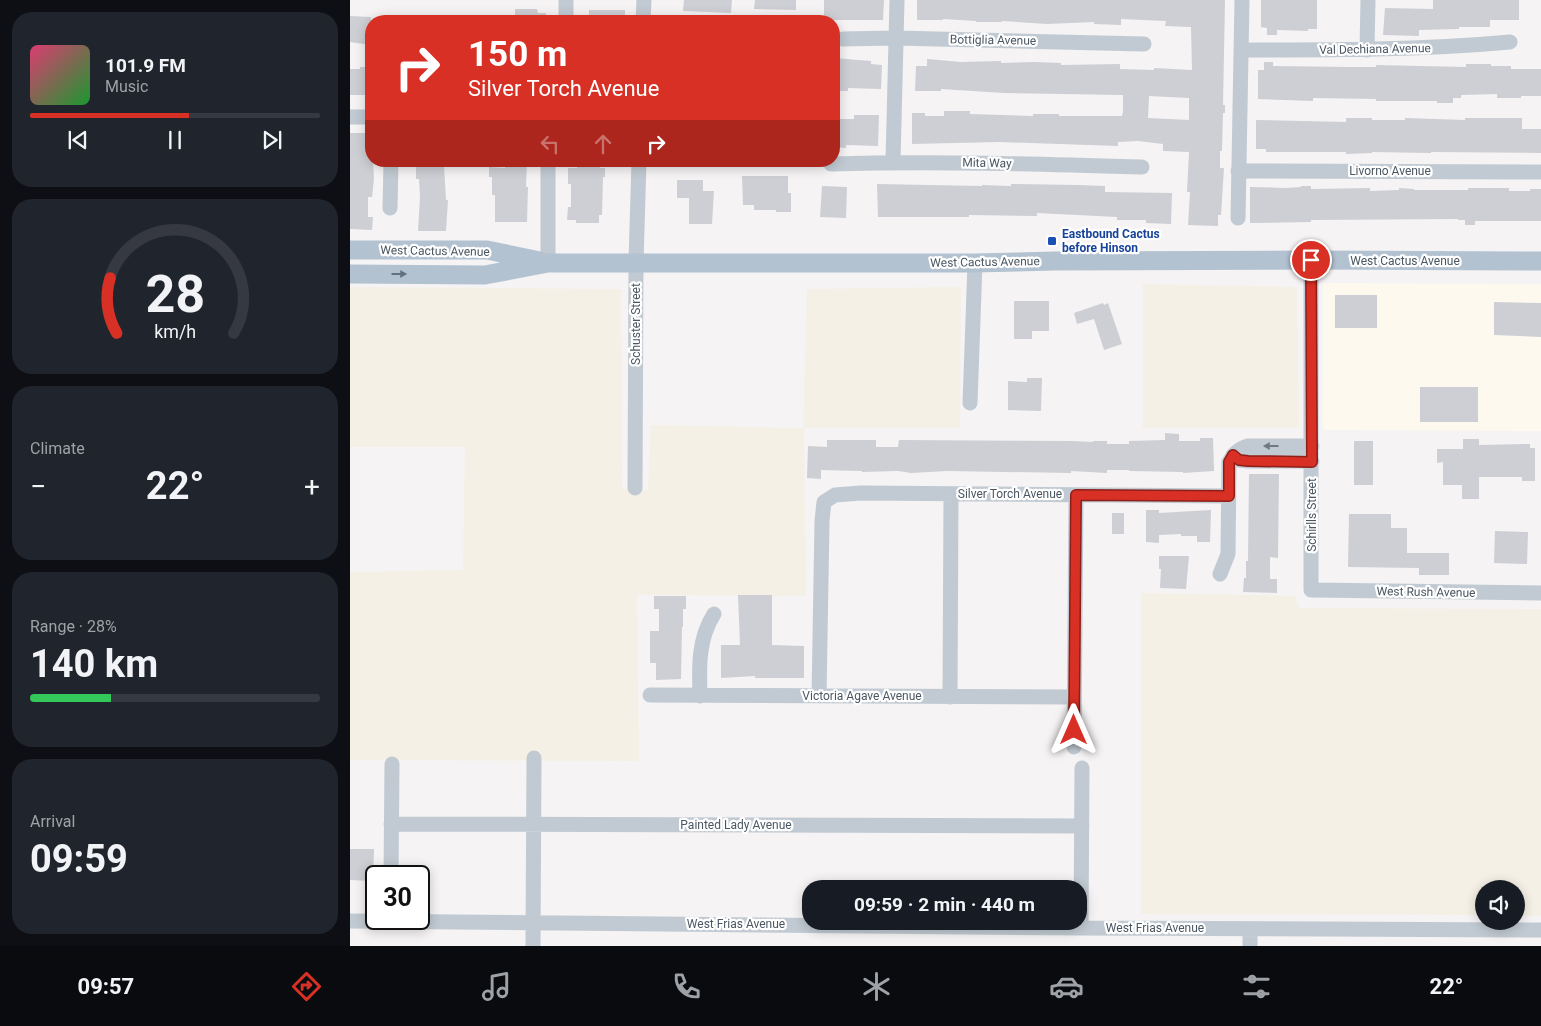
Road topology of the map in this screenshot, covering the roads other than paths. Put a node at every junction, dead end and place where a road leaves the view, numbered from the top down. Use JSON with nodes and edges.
{"nodes":[{"id":1,"x":566,"y":0,"type":"edge"},
{"id":2,"x":644,"y":0,"type":"edge"},
{"id":3,"x":897,"y":0,"type":"edge"},
{"id":4,"x":1242,"y":0,"type":"edge"},
{"id":5,"x":1368,"y":0,"type":"edge"},
{"id":6,"x":566,"y":15,"type":"edge"},
{"id":7,"x":643,"y":15,"type":"edge"},
{"id":8,"x":896,"y":38,"type":"junction"},
{"id":9,"x":843,"y":39,"type":"dead end"},
{"id":10,"x":1510,"y":42,"type":"dead end"},
{"id":11,"x":1144,"y":44,"type":"dead end"},
{"id":12,"x":1241,"y":50,"type":"junction"},
{"id":13,"x":1367,"y":50,"type":"junction"},
{"id":14,"x":350,"y":117,"type":"edge"},
{"id":15,"x":365,"y":117,"type":"edge"},
{"id":16,"x":893,"y":162,"type":"junction"},
{"id":17,"x":840,"y":164,"type":"edge"},
{"id":18,"x":392,"y":167,"type":"edge"},
{"id":19,"x":548,"y":167,"type":"edge"},
{"id":20,"x":639,"y":167,"type":"edge"},
{"id":21,"x":1142,"y":167,"type":"dead end"},
{"id":22,"x":1238,"y":171,"type":"junction"},
{"id":23,"x":1541,"y":172,"type":"edge"},
{"id":24,"x":390,"y":208,"type":"dead end"},
{"id":25,"x":1238,"y":218,"type":"dead end"},
{"id":26,"x":350,"y":250,"type":"edge"},
{"id":27,"x":1311,"y":260,"type":"junction"},
{"id":28,"x":1541,"y":261,"type":"edge"},
{"id":29,"x":548,"y":263,"type":"junction"},
{"id":30,"x":636,"y":263,"type":"junction"},
{"id":31,"x":975,"y":263,"type":"junction"},
{"id":32,"x":350,"y":274,"type":"edge"},
{"id":33,"x":970,"y":402,"type":"dead end"},
{"id":34,"x":1312,"y":454,"type":"junction"},
{"id":35,"x":635,"y":488,"type":"dead end"},
{"id":36,"x":951,"y":494,"type":"junction"},
{"id":37,"x":1076,"y":495,"type":"junction"},
{"id":38,"x":1229,"y":496,"type":"junction"},
{"id":39,"x":1220,"y":574,"type":"dead end"},
{"id":40,"x":1311,"y":590,"type":"joint"},
{"id":41,"x":1541,"y":593,"type":"edge"},
{"id":42,"x":714,"y":614,"type":"dead end"},
{"id":43,"x":650,"y":695,"type":"dead end"},
{"id":44,"x":700,"y":696,"type":"junction"},
{"id":45,"x":819,"y":696,"type":"junction"},
{"id":46,"x":950,"y":697,"type":"junction"},
{"id":47,"x":1074,"y":697,"type":"junction"},
{"id":48,"x":1074,"y":746,"type":"dead end"},
{"id":49,"x":534,"y":758,"type":"dead end"},
{"id":50,"x":392,"y":764,"type":"dead end"},
{"id":51,"x":1082,"y":768,"type":"dead end"},
{"id":52,"x":391,"y":824,"type":"junction"},
{"id":53,"x":533,"y":824,"type":"junction"},
{"id":54,"x":1082,"y":826,"type":"junction"},
{"id":55,"x":391,"y":865,"type":"edge"},
{"id":56,"x":1081,"y":880,"type":"edge"},
{"id":57,"x":350,"y":921,"type":"edge"},
{"id":58,"x":533,"y":922,"type":"junction"},
{"id":59,"x":802,"y":925,"type":"edge"},
{"id":60,"x":1087,"y":928,"type":"edge"},
{"id":61,"x":1250,"y":929,"type":"junction"},
{"id":62,"x":1541,"y":930,"type":"edge"},
{"id":63,"x":532,"y":946,"type":"edge"},
{"id":64,"x":1250,"y":946,"type":"edge"}],
"edges":[{"from":1,"to":6,"type":"street"},
{"from":2,"to":7,"type":"street"},
{"from":3,"to":8,"type":"street"},
{"from":4,"to":12,"type":"street"},
{"from":5,"to":13,"type":"street"},
{"from":8,"to":9,"type":"street","name":"Bottiglia Avenue"},
{"from":8,"to":11,"type":"street","name":"Bottiglia Avenue"},
{"from":8,"to":16,"type":"street"},
{"from":10,"to":13,"type":"street","name":"Val Dechiana Avenue"},
{"from":12,"to":13,"type":"street","name":"Val Dechiana Avenue"},
{"from":12,"to":22,"type":"street"},
{"from":14,"to":15,"type":"street"},
{"from":16,"to":17,"type":"street","name":"Mita Way"},
{"from":16,"to":21,"type":"street","name":"Mita Way"},
{"from":18,"to":24,"type":"street"},
{"from":19,"to":29,"type":"street"},
{"from":20,"to":30,"type":"street","name":"Schuster Street"},
{"from":22,"to":23,"type":"street","name":"Livorno Avenue"},
{"from":22,"to":25,"type":"street"},
{"from":26,"to":29,"type":"main road","name":"West Cactus Avenue"},
{"from":27,"to":28,"type":"main road","name":"West Cactus Avenue"},
{"from":27,"to":31,"type":"main road","name":"West Cactus Avenue"},
{"from":27,"to":34,"type":"street","name":"Schirlls Street"},
{"from":29,"to":30,"type":"main road","name":"West Cactus Avenue"},
{"from":32,"to":29,"type":"main road","name":"West Cactus Avenue","one_way":true},
{"from":30,"to":31,"type":"main road","name":"West Cactus Avenue"},
{"from":30,"to":35,"type":"street","name":"Schuster Street"},
{"from":31,"to":33,"type":"street"},
{"from":34,"to":38,"type":"street"},
{"from":34,"to":40,"type":"street","name":"Schirlls Street"},
{"from":36,"to":37,"type":"street","name":"Silver Torch Avenue"},
{"from":36,"to":45,"type":"street","name":"Silver Torch Avenue"},
{"from":36,"to":46,"type":"street"},
{"from":37,"to":38,"type":"street","name":"Silver Torch Avenue"},
{"from":37,"to":47,"type":"street"},
{"from":38,"to":39,"type":"street"},
{"from":40,"to":41,"type":"street","name":"West Rush Avenue"},
{"from":42,"to":44,"type":"street"},
{"from":43,"to":44,"type":"street","name":"Victoria Agave Avenue"},
{"from":44,"to":45,"type":"street","name":"Victoria Agave Avenue"},
{"from":45,"to":46,"type":"street","name":"Victoria Agave Avenue"},
{"from":46,"to":47,"type":"street","name":"Victoria Agave Avenue"},
{"from":47,"to":48,"type":"street"},
{"from":49,"to":53,"type":"street"},
{"from":50,"to":52,"type":"street"},
{"from":51,"to":54,"type":"street"},
{"from":52,"to":53,"type":"street","name":"Painted Lady Avenue"},
{"from":52,"to":55,"type":"street"},
{"from":53,"to":54,"type":"street","name":"Painted Lady Avenue"},
{"from":53,"to":58,"type":"street"},
{"from":54,"to":56,"type":"street"},
{"from":57,"to":58,"type":"street","name":"West Frias Avenue"},
{"from":58,"to":59,"type":"street","name":"West Frias Avenue"},
{"from":58,"to":63,"type":"street"},
{"from":60,"to":61,"type":"street","name":"West Frias Avenue"},
{"from":61,"to":62,"type":"street","name":"West Frias Avenue"},
{"from":61,"to":64,"type":"street"}]}
